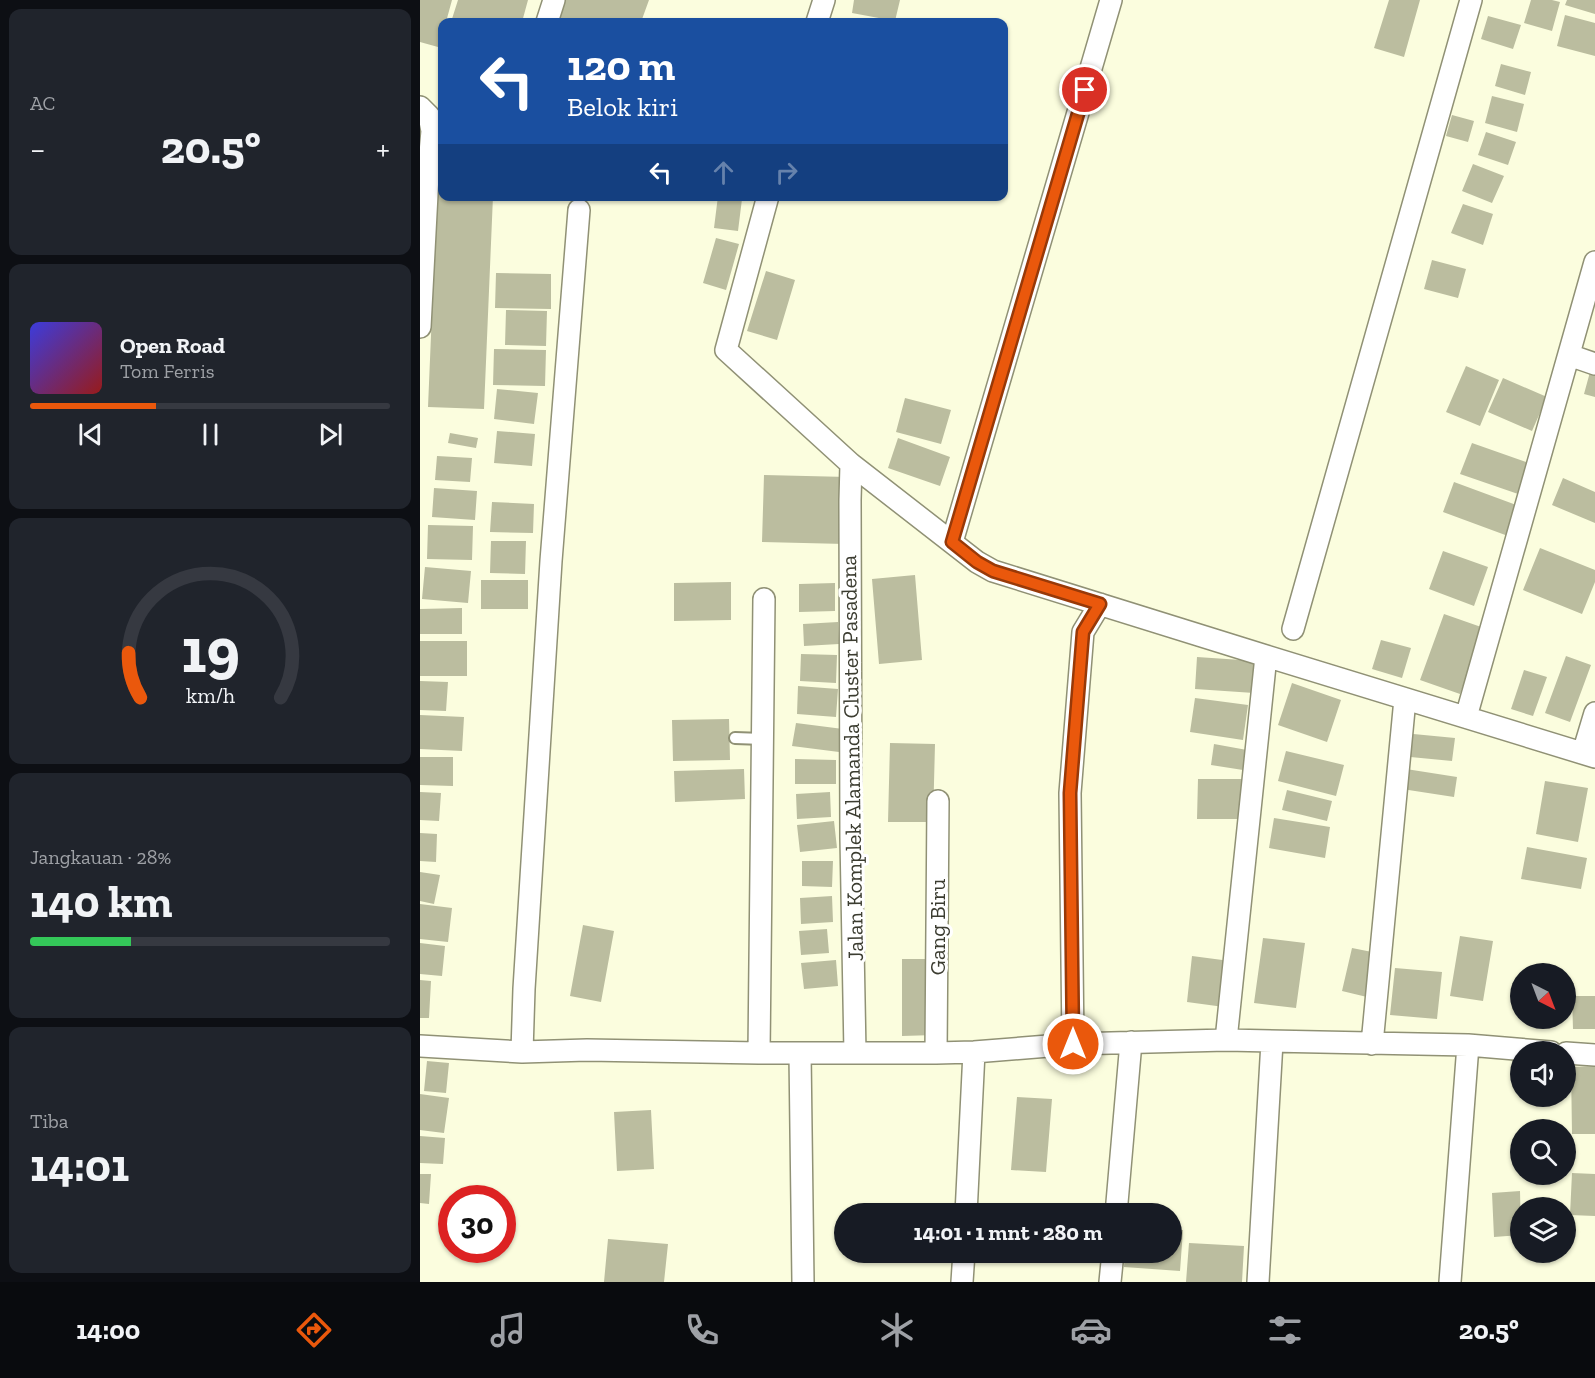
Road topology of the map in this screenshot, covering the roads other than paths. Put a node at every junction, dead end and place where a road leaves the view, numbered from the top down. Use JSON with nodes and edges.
{"nodes":[{"id":1,"x":554,"y":0,"type":"edge"},
{"id":2,"x":824,"y":0,"type":"edge"},
{"id":3,"x":1112,"y":0,"type":"edge"},
{"id":4,"x":1471,"y":0,"type":"edge"},
{"id":5,"x":548,"y":18,"type":"edge"},
{"id":6,"x":818,"y":18,"type":"edge"},
{"id":7,"x":420,"y":107,"type":"edge"},
{"id":8,"x":767,"y":201,"type":"edge"},
{"id":9,"x":579,"y":210,"type":"dead end"},
{"id":10,"x":1595,"y":262,"type":"edge"},
{"id":11,"x":420,"y":327,"type":"edge"},
{"id":12,"x":1569,"y":356,"type":"junction"},
{"id":13,"x":1595,"y":364,"type":"edge"},
{"id":14,"x":851,"y":464,"type":"junction"},
{"id":15,"x":952,"y":542,"type":"junction"},
{"id":16,"x":764,"y":599,"type":"dead end"},
{"id":17,"x":1100,"y":604,"type":"junction"},
{"id":18,"x":1293,"y":628,"type":"dead end"},
{"id":19,"x":1266,"y":656,"type":"junction"},
{"id":20,"x":1405,"y":699,"type":"junction"},
{"id":21,"x":1595,"y":713,"type":"edge"},
{"id":22,"x":1467,"y":717,"type":"junction"},
{"id":23,"x":735,"y":738,"type":"dead end"},
{"id":24,"x":763,"y":739,"type":"junction"},
{"id":25,"x":1589,"y":755,"type":"edge"},
{"id":26,"x":938,"y":801,"type":"dead end"},
{"id":27,"x":1226,"y":1040,"type":"junction"},
{"id":28,"x":1131,"y":1042,"type":"junction"},
{"id":29,"x":1272,"y":1042,"type":"junction"},
{"id":30,"x":1073,"y":1044,"type":"junction"},
{"id":31,"x":1372,"y":1044,"type":"junction"},
{"id":32,"x":1468,"y":1045,"type":"junction"},
{"id":33,"x":420,"y":1046,"type":"edge"},
{"id":34,"x":1510,"y":1049,"type":"edge"},
{"id":35,"x":522,"y":1052,"type":"junction"},
{"id":36,"x":974,"y":1052,"type":"junction"},
{"id":37,"x":759,"y":1053,"type":"junction"},
{"id":38,"x":800,"y":1053,"type":"junction"},
{"id":39,"x":855,"y":1053,"type":"junction"},
{"id":40,"x":936,"y":1053,"type":"junction"},
{"id":41,"x":1576,"y":1054,"type":"edge"},
{"id":42,"x":1595,"y":1055,"type":"edge"},
{"id":43,"x":967,"y":1203,"type":"edge"},
{"id":44,"x":1117,"y":1203,"type":"edge"},
{"id":45,"x":963,"y":1263,"type":"edge"},
{"id":46,"x":1112,"y":1263,"type":"edge"},
{"id":47,"x":803,"y":1282,"type":"edge"},
{"id":48,"x":962,"y":1282,"type":"edge"},
{"id":49,"x":1110,"y":1282,"type":"edge"},
{"id":50,"x":1258,"y":1282,"type":"edge"},
{"id":51,"x":1450,"y":1282,"type":"edge"}],
"edges":[{"from":1,"to":5,"type":"street"},
{"from":2,"to":6,"type":"street"},
{"from":3,"to":15,"type":"street"},
{"from":4,"to":18,"type":"street"},
{"from":7,"to":11,"type":"street"},
{"from":8,"to":14,"type":"street"},
{"from":9,"to":35,"type":"street"},
{"from":10,"to":12,"type":"street"},
{"from":12,"to":13,"type":"street"},
{"from":12,"to":22,"type":"street"},
{"from":14,"to":15,"type":"street"},
{"from":14,"to":39,"type":"street","name":"Jalan Komplek Alamanda Cluster Pasadena"},
{"from":15,"to":17,"type":"street"},
{"from":16,"to":24,"type":"street"},
{"from":17,"to":19,"type":"street"},
{"from":17,"to":30,"type":"street"},
{"from":19,"to":20,"type":"street"},
{"from":19,"to":27,"type":"street"},
{"from":20,"to":22,"type":"street"},
{"from":20,"to":31,"type":"street"},
{"from":21,"to":25,"type":"street"},
{"from":22,"to":25,"type":"street"},
{"from":23,"to":24,"type":"lane"},
{"from":24,"to":37,"type":"street"},
{"from":26,"to":40,"type":"street","name":"Gang Biru"},
{"from":27,"to":28,"type":"street"},
{"from":27,"to":29,"type":"street"},
{"from":28,"to":30,"type":"street"},
{"from":28,"to":44,"type":"street"},
{"from":29,"to":31,"type":"street"},
{"from":29,"to":50,"type":"street"},
{"from":30,"to":36,"type":"street"},
{"from":31,"to":32,"type":"street"},
{"from":32,"to":34,"type":"street"},
{"from":32,"to":51,"type":"street"},
{"from":33,"to":35,"type":"street"},
{"from":35,"to":37,"type":"street"},
{"from":36,"to":40,"type":"street"},
{"from":36,"to":43,"type":"street"},
{"from":37,"to":38,"type":"street"},
{"from":38,"to":39,"type":"street"},
{"from":38,"to":47,"type":"street"},
{"from":39,"to":40,"type":"street"},
{"from":41,"to":42,"type":"street"},
{"from":45,"to":48,"type":"street"},
{"from":46,"to":49,"type":"street"}]}
